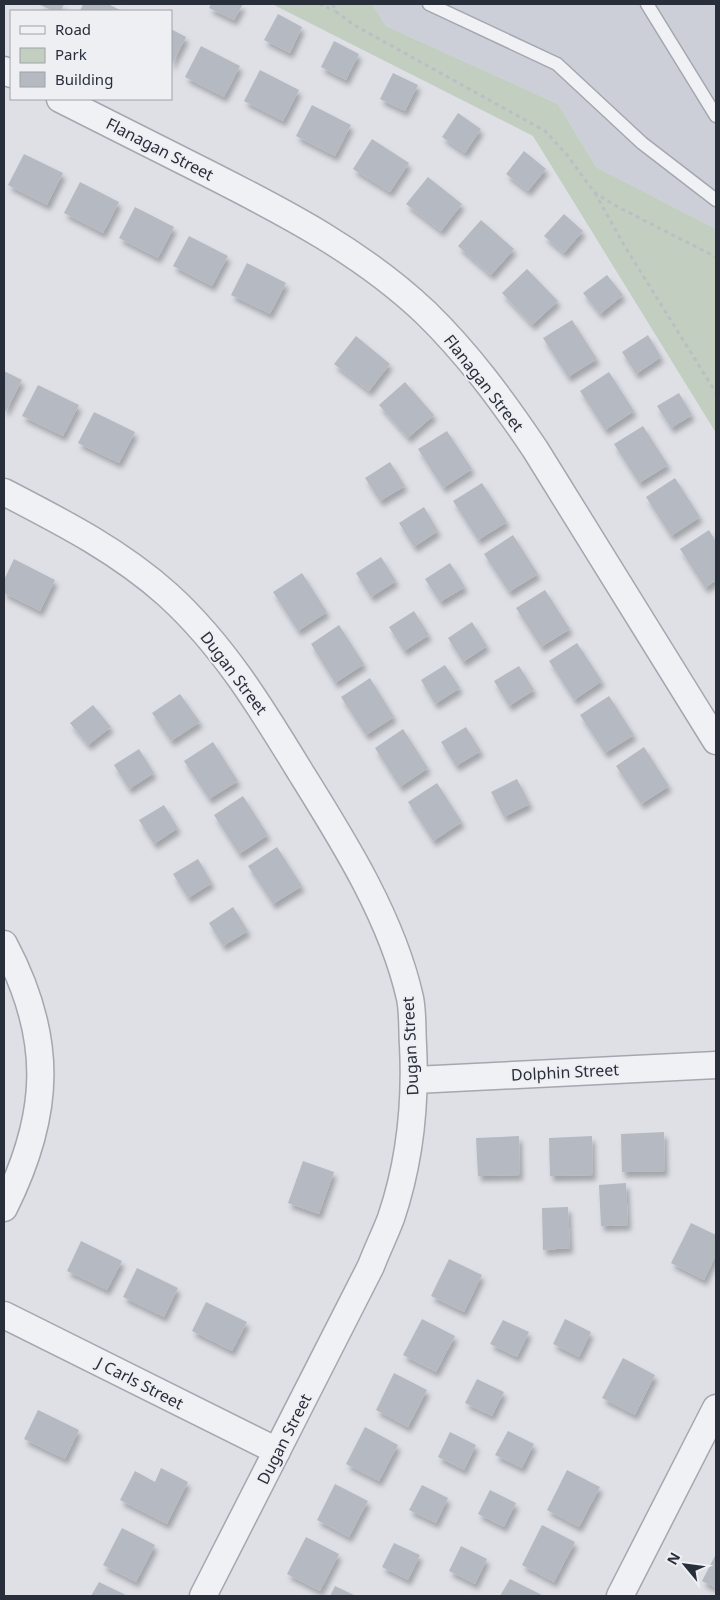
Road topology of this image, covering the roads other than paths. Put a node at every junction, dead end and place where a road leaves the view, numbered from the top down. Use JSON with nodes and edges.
{"nodes":[{"id":1,"x":429,"y":4,"type":"edge"},
{"id":2,"x":648,"y":4,"type":"edge"},
{"id":3,"x":62,"y":100,"type":"edge"},
{"id":4,"x":716,"y":116,"type":"edge"},
{"id":5,"x":716,"y":200,"type":"edge"},
{"id":6,"x":4,"y":492,"type":"edge"},
{"id":7,"x":716,"y":741,"type":"edge"},
{"id":8,"x":4,"y":944,"type":"edge"},
{"id":9,"x":716,"y":1065,"type":"edge"},
{"id":10,"x":415,"y":1080,"type":"junction"},
{"id":11,"x":4,"y":1208,"type":"edge"},
{"id":12,"x":4,"y":1315,"type":"edge"},
{"id":13,"x":716,"y":1408,"type":"edge"},
{"id":14,"x":277,"y":1451,"type":"junction"},
{"id":15,"x":204,"y":1596,"type":"edge"},
{"id":16,"x":620,"y":1596,"type":"edge"}],
"edges":[{"from":1,"to":5,"type":"lane"},
{"from":2,"to":4,"type":"lane"},
{"from":3,"to":7,"type":"street","name":"Flanagan Street"},
{"from":6,"to":10,"type":"street","name":"Dugan Street"},
{"from":8,"to":11,"type":"street"},
{"from":9,"to":10,"type":"street","name":"Dolphin Street"},
{"from":10,"to":14,"type":"street","name":"Dugan Street"},
{"from":12,"to":14,"type":"street","name":"J Carls Street"},
{"from":13,"to":16,"type":"street"},
{"from":14,"to":15,"type":"street","name":"Dugan Street"}]}
